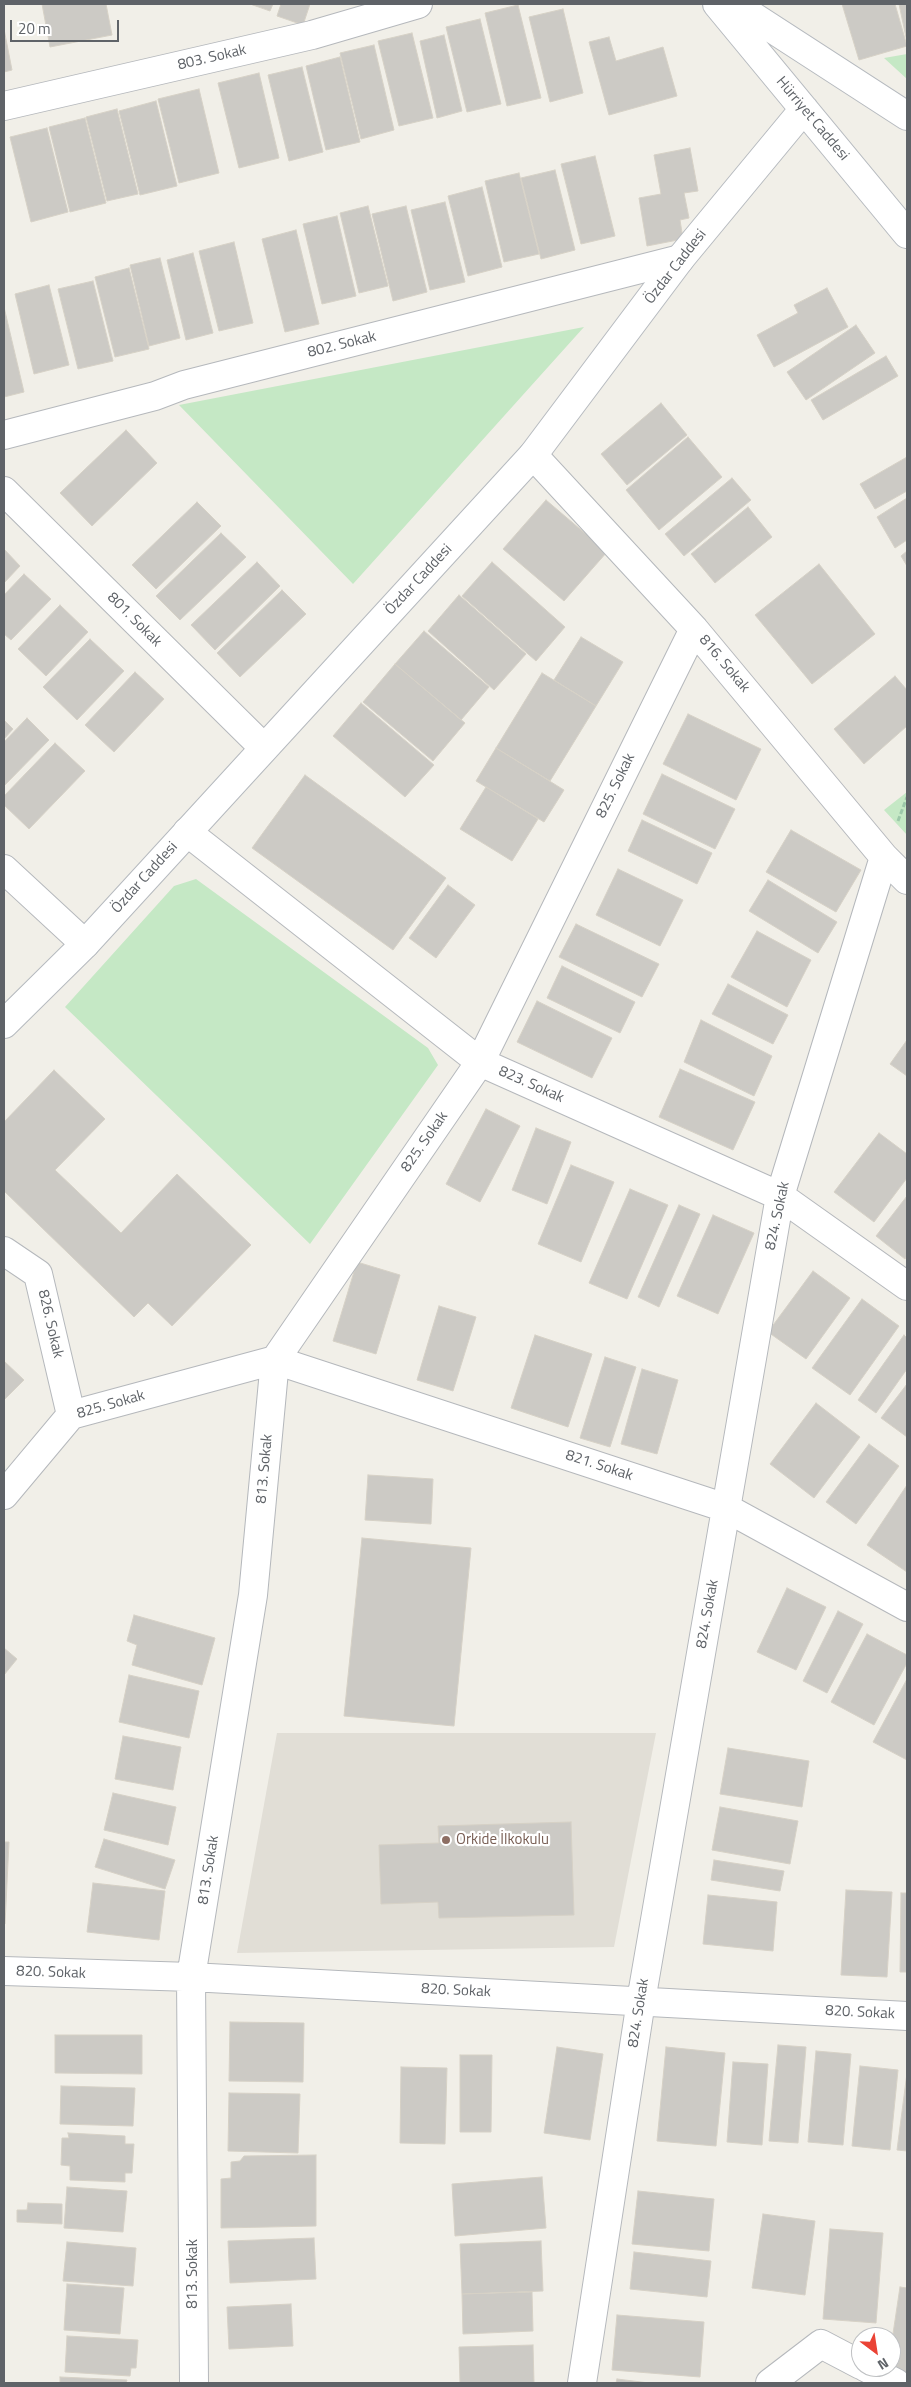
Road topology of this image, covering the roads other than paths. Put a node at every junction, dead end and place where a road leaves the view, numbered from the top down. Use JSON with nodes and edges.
{"nodes":[{"id":1,"x":418,"y":4,"type":"edge"},
{"id":2,"x":716,"y":4,"type":"edge"},
{"id":3,"x":734,"y":4,"type":"edge"},
{"id":4,"x":4,"y":106,"type":"edge"},
{"id":5,"x":804,"y":109,"type":"junction"},
{"id":6,"x":907,"y":116,"type":"edge"},
{"id":7,"x":907,"y":234,"type":"edge"},
{"id":8,"x":680,"y":259,"type":"junction"},
{"id":9,"x":4,"y":435,"type":"edge"},
{"id":10,"x":533,"y":455,"type":"junction"},
{"id":11,"x":4,"y":491,"type":"edge"},
{"id":12,"x":694,"y":628,"type":"junction"},
{"id":13,"x":264,"y":748,"type":"junction"},
{"id":14,"x":187,"y":832,"type":"junction"},
{"id":15,"x":884,"y":857,"type":"junction"},
{"id":16,"x":4,"y":870,"type":"edge"},
{"id":17,"x":907,"y":880,"type":"edge"},
{"id":18,"x":84,"y":944,"type":"junction"},
{"id":19,"x":4,"y":1024,"type":"edge"},
{"id":20,"x":480,"y":1062,"type":"junction"},
{"id":21,"x":780,"y":1196,"type":"junction"},
{"id":22,"x":4,"y":1250,"type":"edge"},
{"id":23,"x":907,"y":1286,"type":"edge"},
{"id":24,"x":275,"y":1360,"type":"junction"},
{"id":25,"x":71,"y":1415,"type":"junction"},
{"id":26,"x":4,"y":1495,"type":"edge"},
{"id":27,"x":726,"y":1508,"type":"junction"},
{"id":28,"x":907,"y":1607,"type":"edge"},
{"id":29,"x":4,"y":1971,"type":"edge"},
{"id":30,"x":191,"y":1977,"type":"junction"},
{"id":31,"x":641,"y":2000,"type":"junction"},
{"id":32,"x":907,"y":2016,"type":"edge"},
{"id":33,"x":851,"y":2360,"type":"edge"},
{"id":34,"x":884,"y":2377,"type":"edge"},
{"id":35,"x":194,"y":2383,"type":"edge"},
{"id":36,"x":582,"y":2383,"type":"edge"},
{"id":37,"x":770,"y":2383,"type":"edge"},
{"id":38,"x":896,"y":2383,"type":"edge"}],
"edges":[{"from":1,"to":4,"type":"street","name":"803. Sokak"},
{"from":2,"to":5,"type":"street","name":"Hürriyet Caddesi"},
{"from":3,"to":6,"type":"street"},
{"from":5,"to":7,"type":"street","name":"Hürriyet Caddesi"},
{"from":5,"to":8,"type":"street","name":"Özdar Caddesi"},
{"from":8,"to":9,"type":"street","name":"802. Sokak"},
{"from":8,"to":10,"type":"street","name":"Özdar Caddesi"},
{"from":10,"to":12,"type":"street","name":"816. Sokak"},
{"from":10,"to":13,"type":"street","name":"Özdar Caddesi"},
{"from":11,"to":13,"type":"street","name":"801. Sokak"},
{"from":12,"to":15,"type":"street","name":"816. Sokak"},
{"from":12,"to":20,"type":"street","name":"825. Sokak"},
{"from":13,"to":14,"type":"street","name":"Özdar Caddesi"},
{"from":14,"to":18,"type":"street","name":"Özdar Caddesi"},
{"from":14,"to":20,"type":"street","name":"823. Sokak"},
{"from":15,"to":17,"type":"street","name":"816. Sokak"},
{"from":15,"to":21,"type":"street","name":"824. Sokak"},
{"from":16,"to":18,"type":"street"},
{"from":18,"to":19,"type":"street","name":"Özdar Caddesi"},
{"from":20,"to":21,"type":"street","name":"823. Sokak"},
{"from":20,"to":24,"type":"street","name":"825. Sokak"},
{"from":21,"to":23,"type":"street","name":"823. Sokak"},
{"from":21,"to":27,"type":"street","name":"824. Sokak"},
{"from":22,"to":25,"type":"street","name":"826. Sokak"},
{"from":24,"to":25,"type":"street","name":"825. Sokak"},
{"from":24,"to":27,"type":"street","name":"821. Sokak"},
{"from":24,"to":30,"type":"street","name":"813. Sokak"},
{"from":25,"to":26,"type":"street","name":"825. Sokak"},
{"from":27,"to":28,"type":"street","name":"821. Sokak"},
{"from":27,"to":31,"type":"street","name":"824. Sokak"},
{"from":29,"to":30,"type":"street","name":"820. Sokak"},
{"from":30,"to":31,"type":"street","name":"820. Sokak"},
{"from":30,"to":35,"type":"street","name":"813. Sokak"},
{"from":31,"to":32,"type":"street","name":"820. Sokak"},
{"from":31,"to":36,"type":"street","name":"824. Sokak"},
{"from":33,"to":37,"type":"street"},
{"from":34,"to":38,"type":"street"}]}
